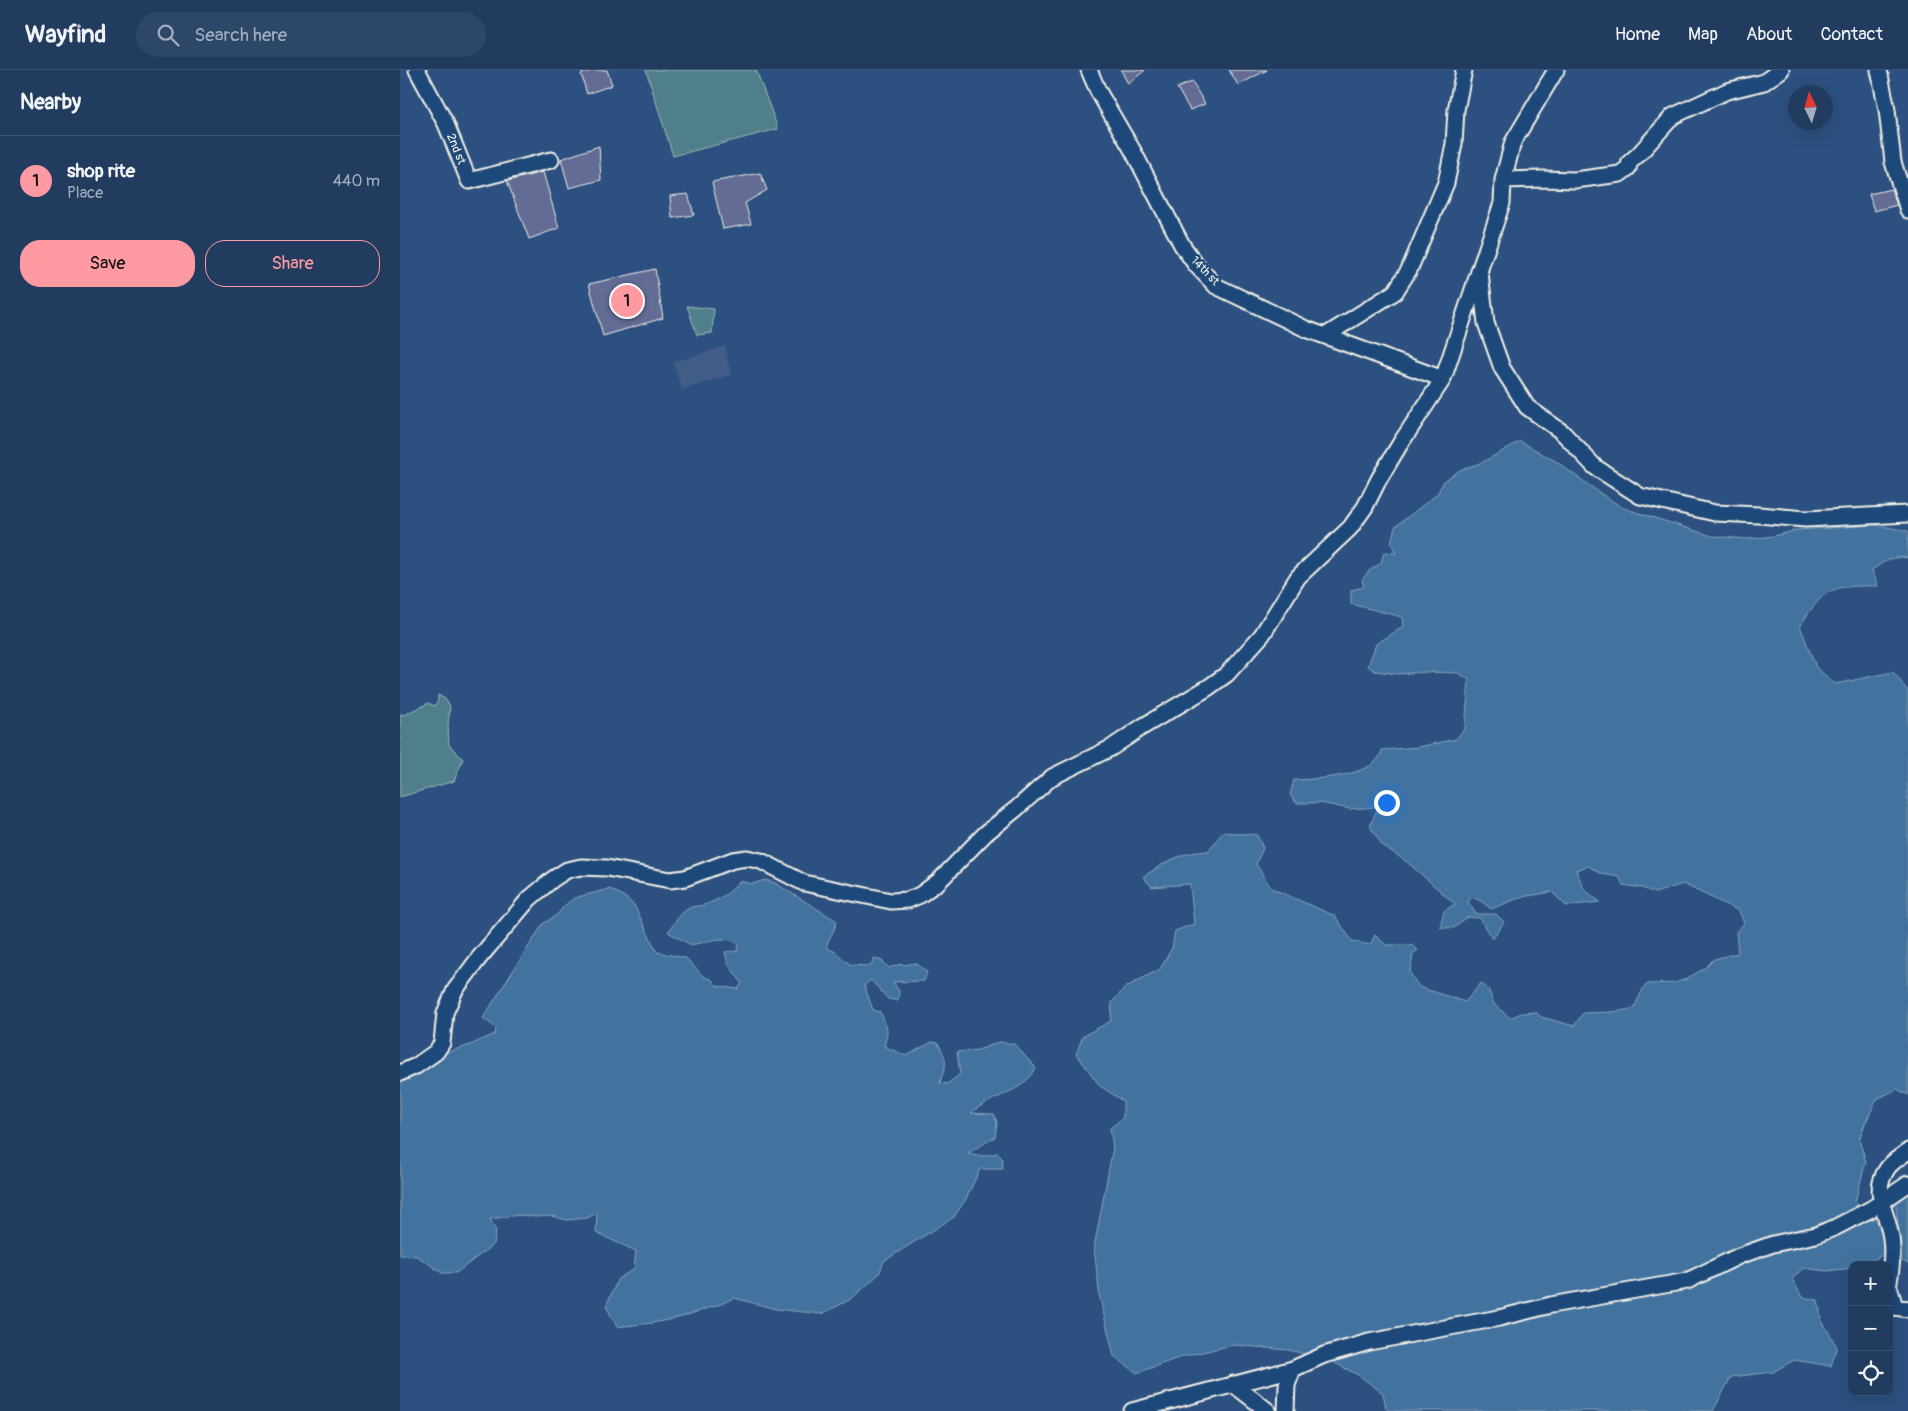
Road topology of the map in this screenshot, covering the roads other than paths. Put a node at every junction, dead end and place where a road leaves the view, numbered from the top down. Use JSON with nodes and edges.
{"nodes":[{"id":1,"x":417,"y":70,"type":"edge"},
{"id":2,"x":1089,"y":70,"type":"edge"},
{"id":3,"x":1464,"y":70,"type":"edge"},
{"id":4,"x":1556,"y":70,"type":"edge"},
{"id":5,"x":1781,"y":70,"type":"edge"},
{"id":6,"x":1879,"y":70,"type":"edge"},
{"id":7,"x":550,"y":160,"type":"dead end"},
{"id":8,"x":1503,"y":180,"type":"junction"},
{"id":9,"x":1908,"y":210,"type":"edge"},
{"id":10,"x":1479,"y":269,"type":"junction"},
{"id":11,"x":1325,"y":336,"type":"junction"},
{"id":12,"x":1443,"y":379,"type":"junction"},
{"id":13,"x":1908,"y":514,"type":"edge"},
{"id":14,"x":400,"y":1072,"type":"edge"},
{"id":15,"x":1908,"y":1151,"type":"edge"},
{"id":16,"x":1908,"y":1184,"type":"edge"},
{"id":17,"x":1881,"y":1202,"type":"junction"},
{"id":18,"x":1892,"y":1261,"type":"edge"},
{"id":19,"x":1893,"y":1300,"type":"edge"},
{"id":20,"x":1908,"y":1309,"type":"edge"},
{"id":21,"x":1293,"y":1369,"type":"junction"},
{"id":22,"x":1234,"y":1384,"type":"junction"},
{"id":23,"x":1132,"y":1411,"type":"edge"},
{"id":24,"x":1268,"y":1411,"type":"edge"},
{"id":25,"x":1286,"y":1411,"type":"edge"}],
"edges":[{"from":1,"to":7,"type":"street","name":"2nd st"},
{"from":2,"to":11,"type":"street","name":"14th st"},
{"from":3,"to":11,"type":"street"},
{"from":4,"to":8,"type":"street"},
{"from":5,"to":8,"type":"street"},
{"from":6,"to":9,"type":"street"},
{"from":8,"to":10,"type":"street"},
{"from":10,"to":12,"type":"street"},
{"from":10,"to":13,"type":"street"},
{"from":11,"to":12,"type":"street","name":"14th st"},
{"from":12,"to":14,"type":"street"},
{"from":15,"to":17,"type":"street"},
{"from":16,"to":17,"type":"street"},
{"from":17,"to":18,"type":"street"},
{"from":17,"to":21,"type":"street"},
{"from":19,"to":20,"type":"street"},
{"from":21,"to":22,"type":"street"},
{"from":21,"to":25,"type":"street"},
{"from":22,"to":23,"type":"street"},
{"from":22,"to":24,"type":"street"}]}
